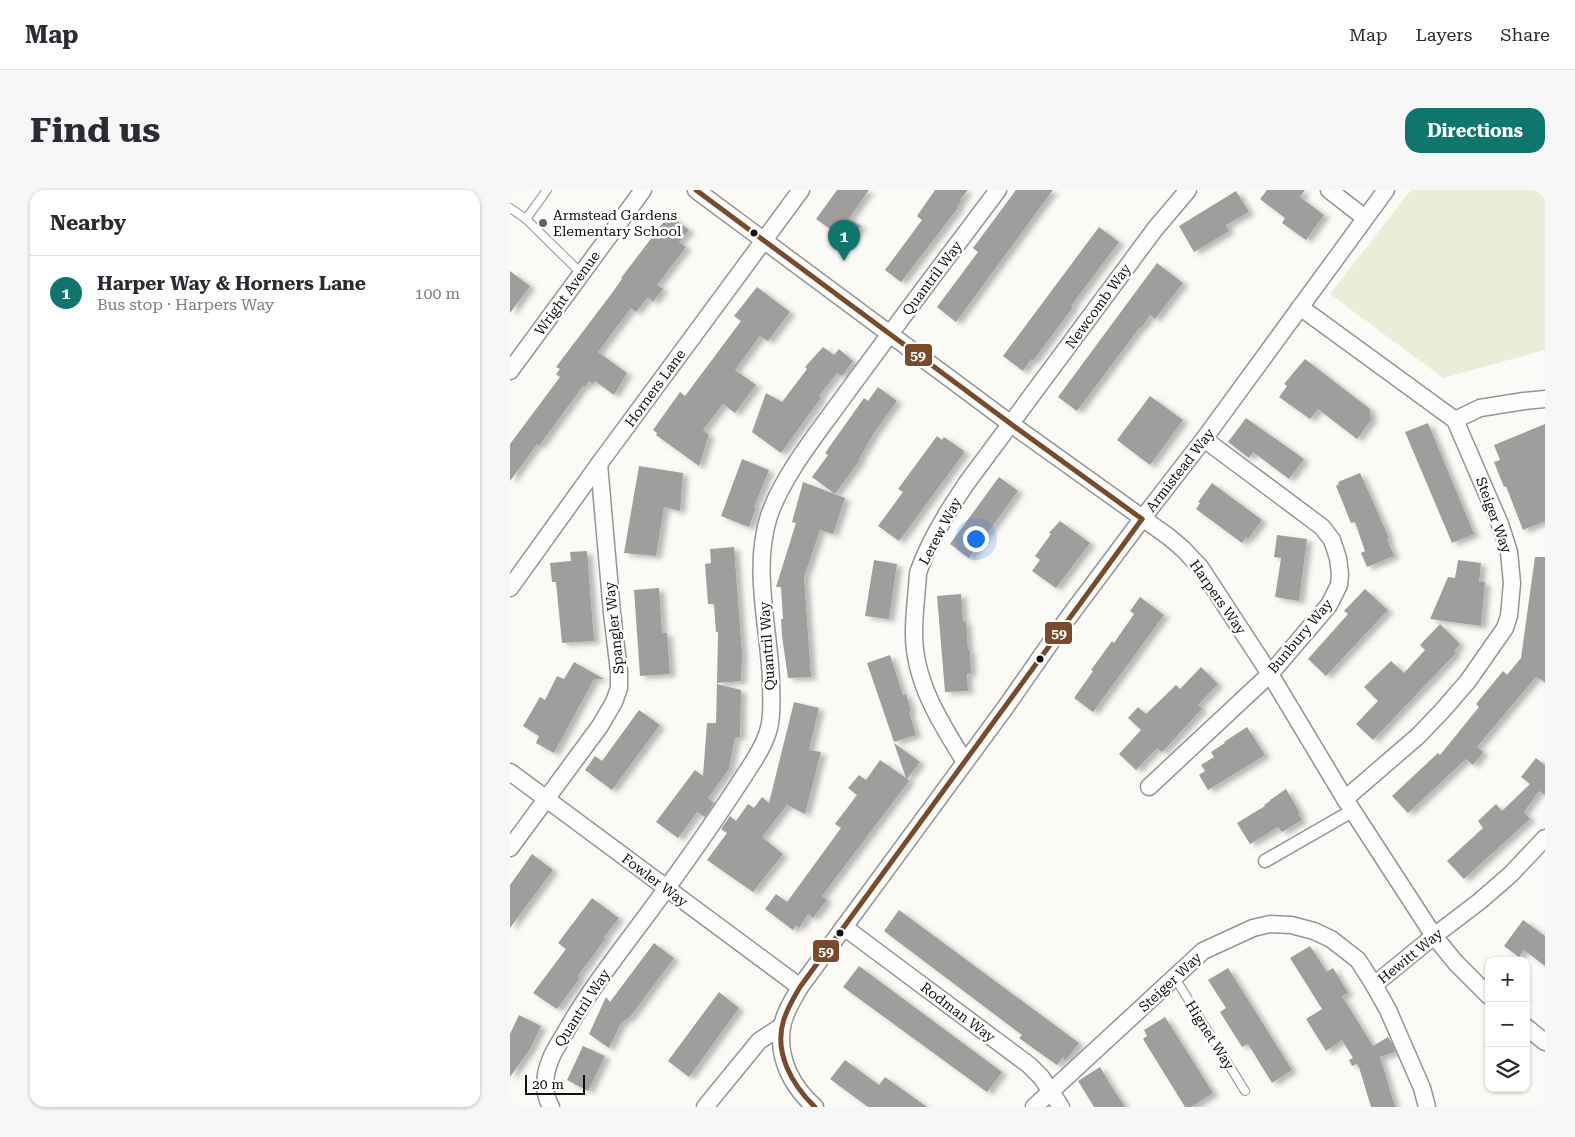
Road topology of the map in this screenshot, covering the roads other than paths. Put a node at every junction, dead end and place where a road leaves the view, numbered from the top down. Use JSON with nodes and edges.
{"nodes":[{"id":1,"x":547,"y":190,"type":"edge"},
{"id":2,"x":642,"y":190,"type":"edge"},
{"id":3,"x":696,"y":190,"type":"edge"},
{"id":4,"x":801,"y":190,"type":"edge"},
{"id":5,"x":998,"y":190,"type":"edge"},
{"id":6,"x":1188,"y":190,"type":"edge"},
{"id":7,"x":1329,"y":190,"type":"edge"},
{"id":8,"x":1386,"y":190,"type":"edge"},
{"id":9,"x":510,"y":208,"type":"edge"},
{"id":10,"x":1365,"y":218,"type":"junction"},
{"id":11,"x":526,"y":220,"type":"junction"},
{"id":12,"x":763,"y":240,"type":"junction"},
{"id":13,"x":582,"y":274,"type":"junction"},
{"id":14,"x":1300,"y":308,"type":"junction"},
{"id":15,"x":890,"y":333,"type":"junction"},
{"id":16,"x":510,"y":371,"type":"edge"},
{"id":17,"x":1545,"y":399,"type":"edge"},
{"id":18,"x":1455,"y":420,"type":"junction"},
{"id":19,"x":1011,"y":424,"type":"junction"},
{"id":20,"x":1204,"y":439,"type":"junction"},
{"id":21,"x":599,"y":464,"type":"junction"},
{"id":22,"x":1142,"y":519,"type":"junction"},
{"id":23,"x":510,"y":588,"type":"edge"},
{"id":24,"x":1270,"y":674,"type":"junction"},
{"id":25,"x":965,"y":762,"type":"junction"},
{"id":26,"x":510,"y":772,"type":"edge"},
{"id":27,"x":1149,"y":787,"type":"dead end"},
{"id":28,"x":546,"y":799,"type":"junction"},
{"id":29,"x":1348,"y":805,"type":"junction"},
{"id":30,"x":1545,"y":838,"type":"edge"},
{"id":31,"x":510,"y":848,"type":"edge"},
{"id":32,"x":1265,"y":861,"type":"dead end"},
{"id":33,"x":667,"y":889,"type":"junction"},
{"id":34,"x":844,"y":927,"type":"junction"},
{"id":35,"x":1434,"y":936,"type":"junction"},
{"id":36,"x":1175,"y":978,"type":"junction"},
{"id":37,"x":1374,"y":985,"type":"junction"},
{"id":38,"x":800,"y":987,"type":"junction"},
{"id":39,"x":1485,"y":992,"type":"edge"},
{"id":40,"x":782,"y":1026,"type":"junction"},
{"id":41,"x":1530,"y":1030,"type":"edge"},
{"id":42,"x":1545,"y":1042,"type":"edge"},
{"id":43,"x":1246,"y":1091,"type":"dead end"},
{"id":44,"x":1051,"y":1092,"type":"junction"},
{"id":45,"x":551,"y":1107,"type":"edge"},
{"id":46,"x":705,"y":1107,"type":"edge"},
{"id":47,"x":815,"y":1107,"type":"edge"},
{"id":48,"x":1034,"y":1107,"type":"edge"},
{"id":49,"x":1061,"y":1107,"type":"edge"},
{"id":50,"x":1427,"y":1107,"type":"edge"}],
"edges":[{"from":1,"to":11,"type":"lane"},
{"from":2,"to":13,"type":"street","name":"Wright Avenue"},
{"from":3,"to":12,"type":"street","name":"Harpers Way"},
{"from":4,"to":12,"type":"street","name":"Horners Lane"},
{"from":5,"to":15,"type":"street","name":"Quantril Way"},
{"from":6,"to":19,"type":"street","name":"Newcomb Way"},
{"from":7,"to":10,"type":"street"},
{"from":8,"to":10,"type":"street","name":"Armistead Way"},
{"from":9,"to":11,"type":"lane"},
{"from":10,"to":14,"type":"street","name":"Armistead Way"},
{"from":11,"to":13,"type":"lane"},
{"from":12,"to":15,"type":"street","name":"Harpers Way"},
{"from":12,"to":21,"type":"street","name":"Horners Lane"},
{"from":13,"to":16,"type":"street","name":"Wright Avenue"},
{"from":14,"to":18,"type":"street"},
{"from":14,"to":20,"type":"street","name":"Armistead Way"},
{"from":15,"to":19,"type":"street","name":"Harpers Way"},
{"from":15,"to":33,"type":"street","name":"Quantril Way"},
{"from":17,"to":18,"type":"street"},
{"from":18,"to":29,"type":"street","name":"Steiger Way"},
{"from":19,"to":22,"type":"street","name":"Harpers Way"},
{"from":19,"to":25,"type":"street","name":"Lerew Way"},
{"from":20,"to":22,"type":"street","name":"Armistead Way"},
{"from":20,"to":24,"type":"street","name":"Bunbury Way"},
{"from":21,"to":23,"type":"street","name":"Horners Lane"},
{"from":21,"to":28,"type":"street","name":"Spangler Way"},
{"from":22,"to":24,"type":"street","name":"Harpers Way"},
{"from":22,"to":25,"type":"street","name":"Armistead Way"},
{"from":24,"to":27,"type":"street","name":"Bunbury Way"},
{"from":24,"to":29,"type":"street","name":"Harpers Way"},
{"from":25,"to":34,"type":"street","name":"Armistead Way"},
{"from":26,"to":28,"type":"street","name":"Fowler Way"},
{"from":28,"to":31,"type":"street","name":"Spangler Way"},
{"from":28,"to":33,"type":"street","name":"Fowler Way"},
{"from":29,"to":32,"type":"street","name":"Steiger Way"},
{"from":29,"to":35,"type":"street","name":"Harpers Way"},
{"from":30,"to":35,"type":"street","name":"Hewitt Way"},
{"from":33,"to":38,"type":"street","name":"Fowler Way"},
{"from":33,"to":45,"type":"street","name":"Quantril Way"},
{"from":34,"to":38,"type":"street","name":"Armistead Way"},
{"from":34,"to":44,"type":"street","name":"Rodman Way"},
{"from":35,"to":37,"type":"street","name":"Hewitt Way"},
{"from":35,"to":39,"type":"street","name":"Harpers Way"},
{"from":36,"to":37,"type":"street","name":"Steiger Way"},
{"from":36,"to":43,"type":"lane","name":"Hignet Way"},
{"from":36,"to":44,"type":"street","name":"Steiger Way"},
{"from":37,"to":50,"type":"street","name":"Hewitt Way"},
{"from":38,"to":40,"type":"street","name":"Armistead Way"},
{"from":40,"to":46,"type":"street"},
{"from":40,"to":47,"type":"street"},
{"from":41,"to":42,"type":"street"},
{"from":44,"to":48,"type":"street","name":"Steiger Way"},
{"from":44,"to":49,"type":"street","name":"Rodman Way"}]}
